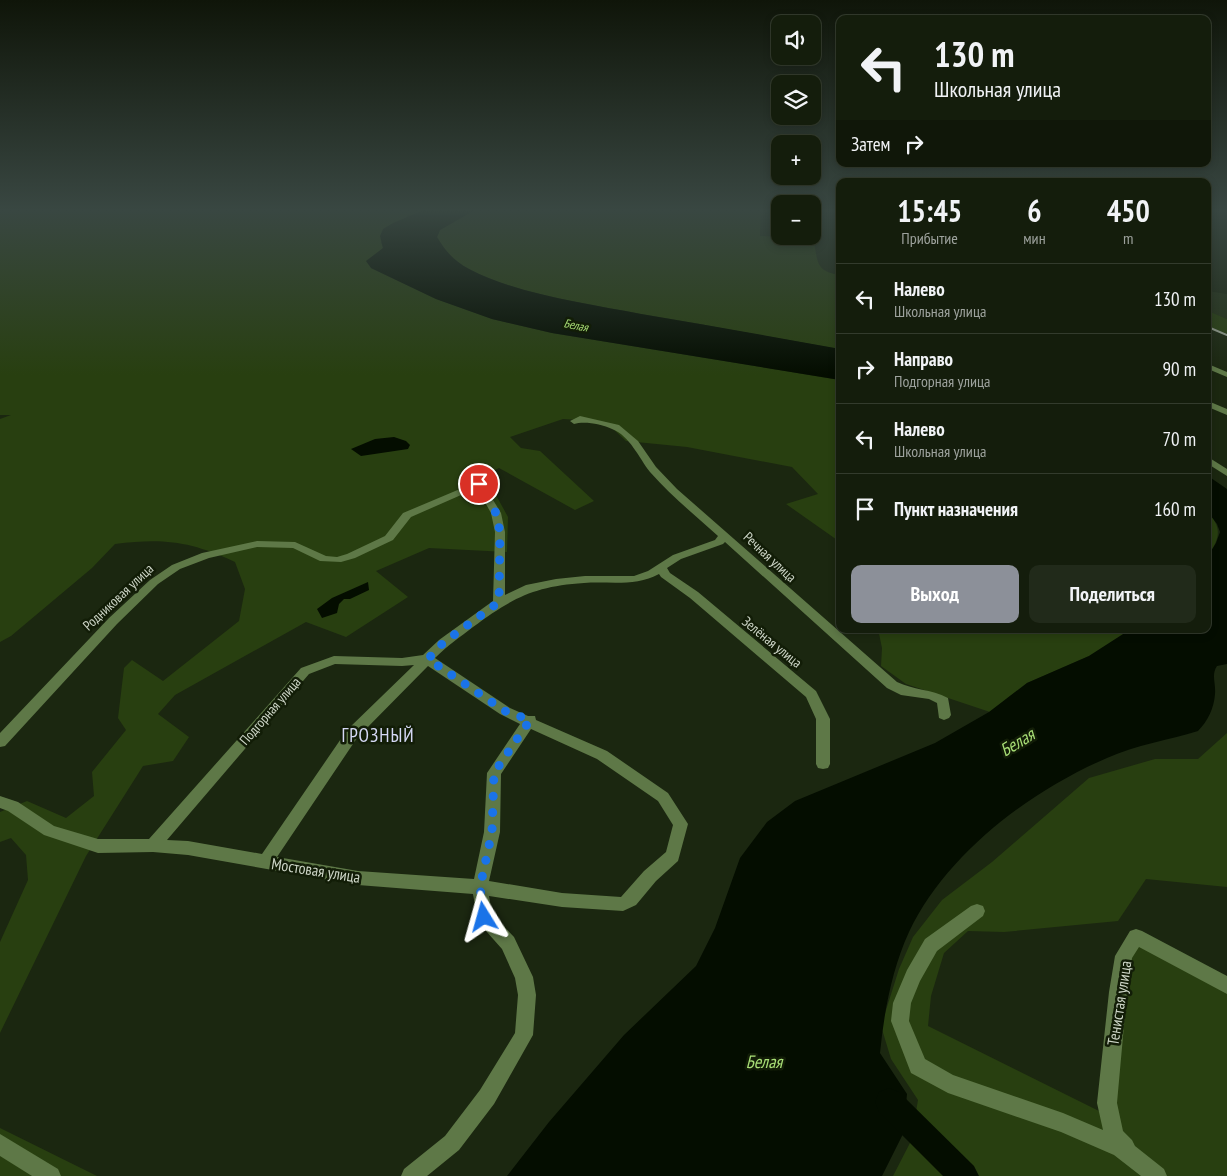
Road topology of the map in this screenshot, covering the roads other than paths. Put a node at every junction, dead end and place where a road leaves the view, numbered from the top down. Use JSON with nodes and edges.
{"nodes":[{"id":1,"x":1211,"y":367,"type":"edge"},
{"id":2,"x":1227,"y":374,"type":"edge"},
{"id":3,"x":1211,"y":405,"type":"edge"},
{"id":4,"x":1227,"y":412,"type":"edge"},
{"id":5,"x":574,"y":421,"type":"dead end"},
{"id":6,"x":1211,"y":462,"type":"edge"},
{"id":7,"x":1227,"y":473,"type":"edge"},
{"id":8,"x":725,"y":535,"type":"junction"},
{"id":9,"x":661,"y":566,"type":"junction"},
{"id":10,"x":499,"y":602,"type":"junction"},
{"id":11,"x":428,"y":659,"type":"junction"},
{"id":12,"x":944,"y":715,"type":"dead end"},
{"id":13,"x":530,"y":720,"type":"junction"},
{"id":14,"x":0,"y":742,"type":"edge"},
{"id":15,"x":823,"y":764,"type":"dead end"},
{"id":16,"x":0,"y":802,"type":"edge"},
{"id":17,"x":153,"y":845,"type":"junction"},
{"id":18,"x":265,"y":862,"type":"junction"},
{"id":19,"x":480,"y":887,"type":"junction"},
{"id":20,"x":977,"y":910,"type":"dead end"},
{"id":21,"x":1227,"y":985,"type":"edge"},
{"id":22,"x":0,"y":1144,"type":"edge"},
{"id":23,"x":1140,"y":1163,"type":"junction"},
{"id":24,"x":51,"y":1176,"type":"edge"},
{"id":25,"x":411,"y":1176,"type":"edge"},
{"id":26,"x":1157,"y":1176,"type":"edge"}],
"edges":[{"from":1,"to":2,"type":"street"},
{"from":3,"to":4,"type":"street"},
{"from":5,"to":8,"type":"street","name":"Речная улица"},
{"from":6,"to":7,"type":"street"},
{"from":8,"to":9,"type":"street"},
{"from":8,"to":12,"type":"street","name":"Речная улица"},
{"from":9,"to":10,"type":"street"},
{"from":9,"to":15,"type":"street","name":"Зелёная улица"},
{"from":10,"to":11,"type":"street"},
{"from":10,"to":14,"type":"street","name":"Родниковая улица"},
{"from":11,"to":13,"type":"street","name":"Мостовая улица"},
{"from":11,"to":17,"type":"street","name":"Подгорная улица"},
{"from":11,"to":18,"type":"street"},
{"from":13,"to":19,"type":"street"},
{"from":13,"to":19,"type":"street","name":"Мостовая улица"},
{"from":16,"to":17,"type":"street","name":"Мостовая улица"},
{"from":17,"to":18,"type":"street","name":"Мостовая улица"},
{"from":18,"to":19,"type":"street","name":"Мостовая улица"},
{"from":19,"to":25,"type":"street"},
{"from":20,"to":23,"type":"street"},
{"from":21,"to":23,"type":"street","name":"Тенистая улица"},
{"from":22,"to":24,"type":"street"},
{"from":23,"to":26,"type":"street"}]}
